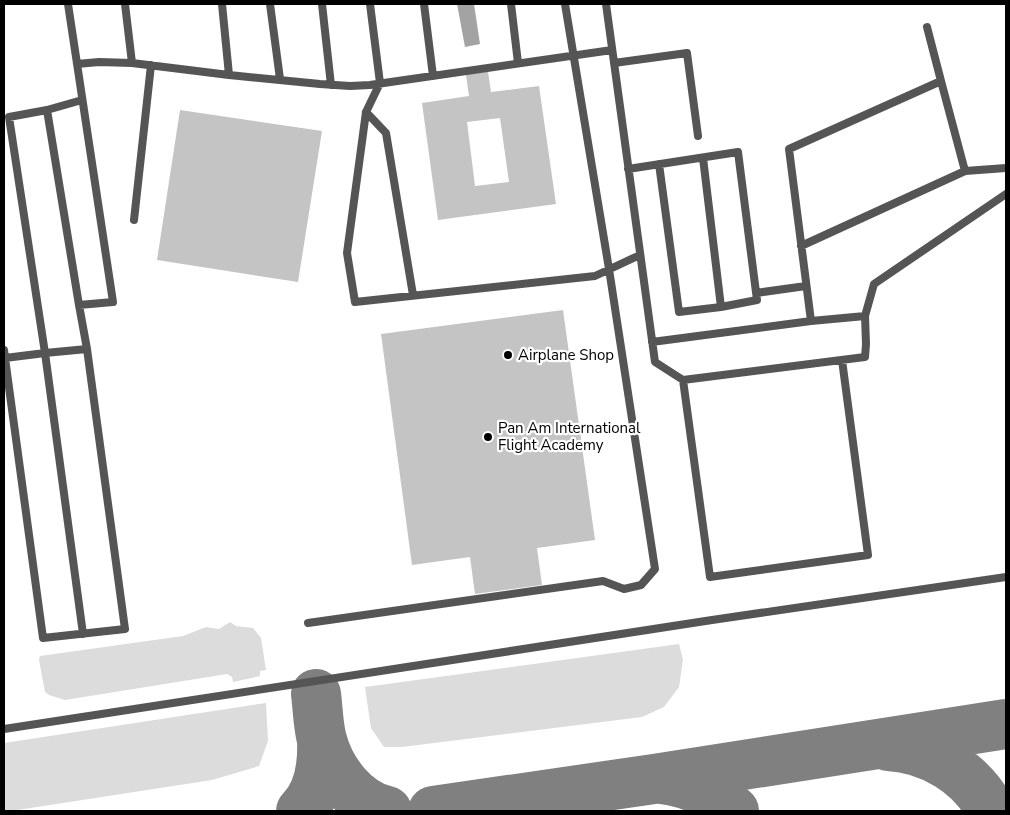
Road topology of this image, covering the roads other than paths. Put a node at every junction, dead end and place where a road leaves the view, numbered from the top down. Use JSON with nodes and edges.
{"nodes":[{"id":1,"x":68,"y":4,"type":"edge"},
{"id":2,"x":125,"y":4,"type":"edge"},
{"id":3,"x":222,"y":4,"type":"edge"},
{"id":4,"x":270,"y":4,"type":"edge"},
{"id":5,"x":322,"y":4,"type":"edge"},
{"id":6,"x":370,"y":4,"type":"edge"},
{"id":7,"x":424,"y":4,"type":"edge"},
{"id":8,"x":511,"y":4,"type":"edge"},
{"id":9,"x":565,"y":4,"type":"edge"},
{"id":10,"x":606,"y":4,"type":"edge"},
{"id":11,"x":927,"y":28,"type":"dead end"},
{"id":12,"x":612,"y":50,"type":"junction"},
{"id":13,"x":574,"y":55,"type":"junction"},
{"id":14,"x":614,"y":62,"type":"junction"},
{"id":15,"x":132,"y":63,"type":"junction"},
{"id":16,"x":518,"y":63,"type":"junction"},
{"id":17,"x":77,"y":64,"type":"junction"},
{"id":18,"x":151,"y":65,"type":"junction"},
{"id":19,"x":229,"y":75,"type":"junction"},
{"id":20,"x":433,"y":76,"type":"junction"},
{"id":21,"x":280,"y":79,"type":"junction"},
{"id":22,"x":941,"y":81,"type":"junction"},
{"id":23,"x":380,"y":83,"type":"junction"},
{"id":24,"x":331,"y":85,"type":"junction"},
{"id":25,"x":82,"y":100,"type":"junction"},
{"id":26,"x":48,"y":110,"type":"junction"},
{"id":27,"x":366,"y":112,"type":"junction"},
{"id":28,"x":8,"y":131,"type":"edge"},
{"id":29,"x":698,"y":136,"type":"dead end"},
{"id":30,"x":703,"y":158,"type":"junction"},
{"id":31,"x":659,"y":164,"type":"junction"},
{"id":32,"x":1006,"y":168,"type":"edge"},
{"id":33,"x":628,"y":169,"type":"junction"},
{"id":34,"x":965,"y":172,"type":"junction"},
{"id":35,"x":1006,"y":194,"type":"edge"},
{"id":36,"x":134,"y":220,"type":"dead end"},
{"id":37,"x":801,"y":246,"type":"junction"},
{"id":38,"x":640,"y":254,"type":"junction"},
{"id":39,"x":609,"y":269,"type":"junction"},
{"id":40,"x":806,"y":286,"type":"junction"},
{"id":41,"x":756,"y":292,"type":"junction"},
{"id":42,"x":412,"y":296,"type":"junction"},
{"id":43,"x":79,"y":306,"type":"junction"},
{"id":44,"x":721,"y":307,"type":"junction"},
{"id":45,"x":865,"y":316,"type":"junction"},
{"id":46,"x":811,"y":321,"type":"junction"},
{"id":47,"x":652,"y":342,"type":"junction"},
{"id":48,"x":87,"y":349,"type":"junction"},
{"id":49,"x":45,"y":353,"type":"junction"},
{"id":50,"x":4,"y":354,"type":"edge"},
{"id":51,"x":842,"y":360,"type":"junction"},
{"id":52,"x":683,"y":380,"type":"junction"},
{"id":53,"x":1006,"y":577,"type":"edge"},
{"id":54,"x":308,"y":623,"type":"dead end"},
{"id":55,"x":83,"y":634,"type":"junction"},
{"id":56,"x":4,"y":729,"type":"edge"}],
"edges":[{"from":1,"to":17,"type":"lane"},
{"from":2,"to":15,"type":"lane"},
{"from":3,"to":19,"type":"lane"},
{"from":4,"to":21,"type":"lane"},
{"from":5,"to":24,"type":"lane"},
{"from":6,"to":23,"type":"lane"},
{"from":7,"to":20,"type":"lane"},
{"from":8,"to":16,"type":"lane"},
{"from":9,"to":13,"type":"lane"},
{"from":10,"to":12,"type":"lane"},
{"from":11,"to":22,"type":"lane"},
{"from":12,"to":13,"type":"lane"},
{"from":12,"to":14,"type":"lane"},
{"from":13,"to":16,"type":"lane"},
{"from":13,"to":39,"type":"lane"},
{"from":14,"to":29,"type":"lane"},
{"from":14,"to":33,"type":"lane"},
{"from":15,"to":17,"type":"lane"},
{"from":15,"to":18,"type":"lane"},
{"from":16,"to":20,"type":"lane"},
{"from":17,"to":25,"type":"lane"},
{"from":18,"to":19,"type":"lane"},
{"from":18,"to":36,"type":"lane"},
{"from":19,"to":21,"type":"lane"},
{"from":20,"to":23,"type":"lane"},
{"from":21,"to":24,"type":"lane"},
{"from":22,"to":34,"type":"lane"},
{"from":22,"to":37,"type":"lane"},
{"from":23,"to":24,"type":"lane"},
{"from":23,"to":27,"type":"lane"},
{"from":25,"to":26,"type":"lane"},
{"from":25,"to":43,"type":"lane"},
{"from":26,"to":28,"type":"lane"},
{"from":26,"to":43,"type":"lane"},
{"from":27,"to":42,"type":"lane"},
{"from":27,"to":42,"type":"lane"},
{"from":28,"to":49,"type":"lane"},
{"from":30,"to":31,"type":"lane"},
{"from":30,"to":41,"type":"lane"},
{"from":30,"to":44,"type":"lane"},
{"from":31,"to":33,"type":"lane"},
{"from":31,"to":44,"type":"lane"},
{"from":32,"to":34,"type":"lane"},
{"from":33,"to":38,"type":"lane"},
{"from":34,"to":37,"type":"lane"},
{"from":35,"to":45,"type":"lane"},
{"from":37,"to":40,"type":"lane"},
{"from":38,"to":39,"type":"lane"},
{"from":38,"to":47,"type":"lane"},
{"from":39,"to":42,"type":"lane"},
{"from":39,"to":54,"type":"lane"},
{"from":40,"to":41,"type":"lane"},
{"from":40,"to":46,"type":"lane"},
{"from":41,"to":44,"type":"lane"},
{"from":43,"to":48,"type":"lane"},
{"from":45,"to":46,"type":"lane"},
{"from":45,"to":51,"type":"lane"},
{"from":46,"to":47,"type":"lane"},
{"from":47,"to":52,"type":"lane"},
{"from":48,"to":49,"type":"lane"},
{"from":48,"to":55,"type":"lane"},
{"from":49,"to":50,"type":"lane"},
{"from":49,"to":55,"type":"lane"},
{"from":50,"to":55,"type":"lane"},
{"from":51,"to":52,"type":"lane"},
{"from":51,"to":52,"type":"lane"},
{"from":53,"to":56,"type":"lane"}]}
